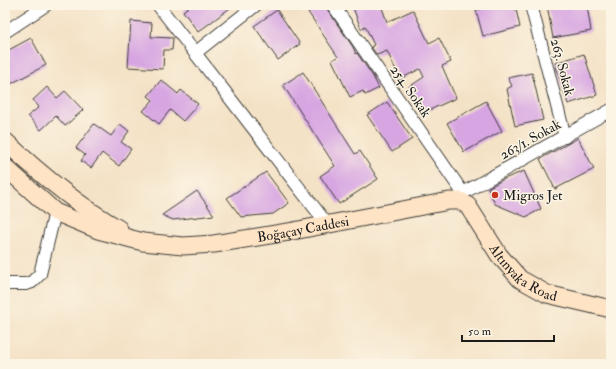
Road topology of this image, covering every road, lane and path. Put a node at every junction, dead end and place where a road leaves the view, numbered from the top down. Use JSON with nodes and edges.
{"nodes":[{"id":1,"x":46,"y":5,"type":"edge"},
{"id":2,"x":158,"y":5,"type":"edge"},
{"id":3,"x":256,"y":5,"type":"edge"},
{"id":4,"x":333,"y":5,"type":"edge"},
{"id":5,"x":531,"y":5,"type":"edge"},
{"id":6,"x":5,"y":32,"type":"edge"},
{"id":7,"x":195,"y":53,"type":"junction"},
{"id":8,"x":611,"y":110,"type":"edge"},
{"id":9,"x":565,"y":137,"type":"junction"},
{"id":10,"x":5,"y":141,"type":"edge"},
{"id":11,"x":5,"y":167,"type":"edge"},
{"id":12,"x":462,"y":197,"type":"junction"},
{"id":13,"x":55,"y":212,"type":"junction"},
{"id":14,"x":327,"y":224,"type":"junction"},
{"id":15,"x":143,"y":242,"type":"junction"},
{"id":16,"x":5,"y":284,"type":"edge"},
{"id":17,"x":611,"y":309,"type":"edge"}],
"edges":[{"from":1,"to":6,"type":"street"},
{"from":2,"to":7,"type":"street"},
{"from":3,"to":7,"type":"street"},
{"from":4,"to":12,"type":"street","name":"254. Sokak"},
{"from":5,"to":9,"type":"street","name":"263. Sokak"},
{"from":7,"to":14,"type":"street"},
{"from":8,"to":9,"type":"street","name":"263/1. Sokak"},
{"from":9,"to":12,"type":"street","name":"263/1. Sokak"},
{"from":10,"to":15,"type":"main road","name":"Boğaçay Caddesi"},
{"from":11,"to":13,"type":"main road","name":"Boğaçay Caddesi"},
{"from":12,"to":14,"type":"main road","name":"Boğaçay Caddesi"},
{"from":12,"to":17,"type":"main road","name":"Altınyaka Road"},
{"from":13,"to":15,"type":"main road","name":"Boğaçay Caddesi"},
{"from":13,"to":16,"type":"street"},
{"from":14,"to":15,"type":"main road","name":"Boğaçay Caddesi"}]}
